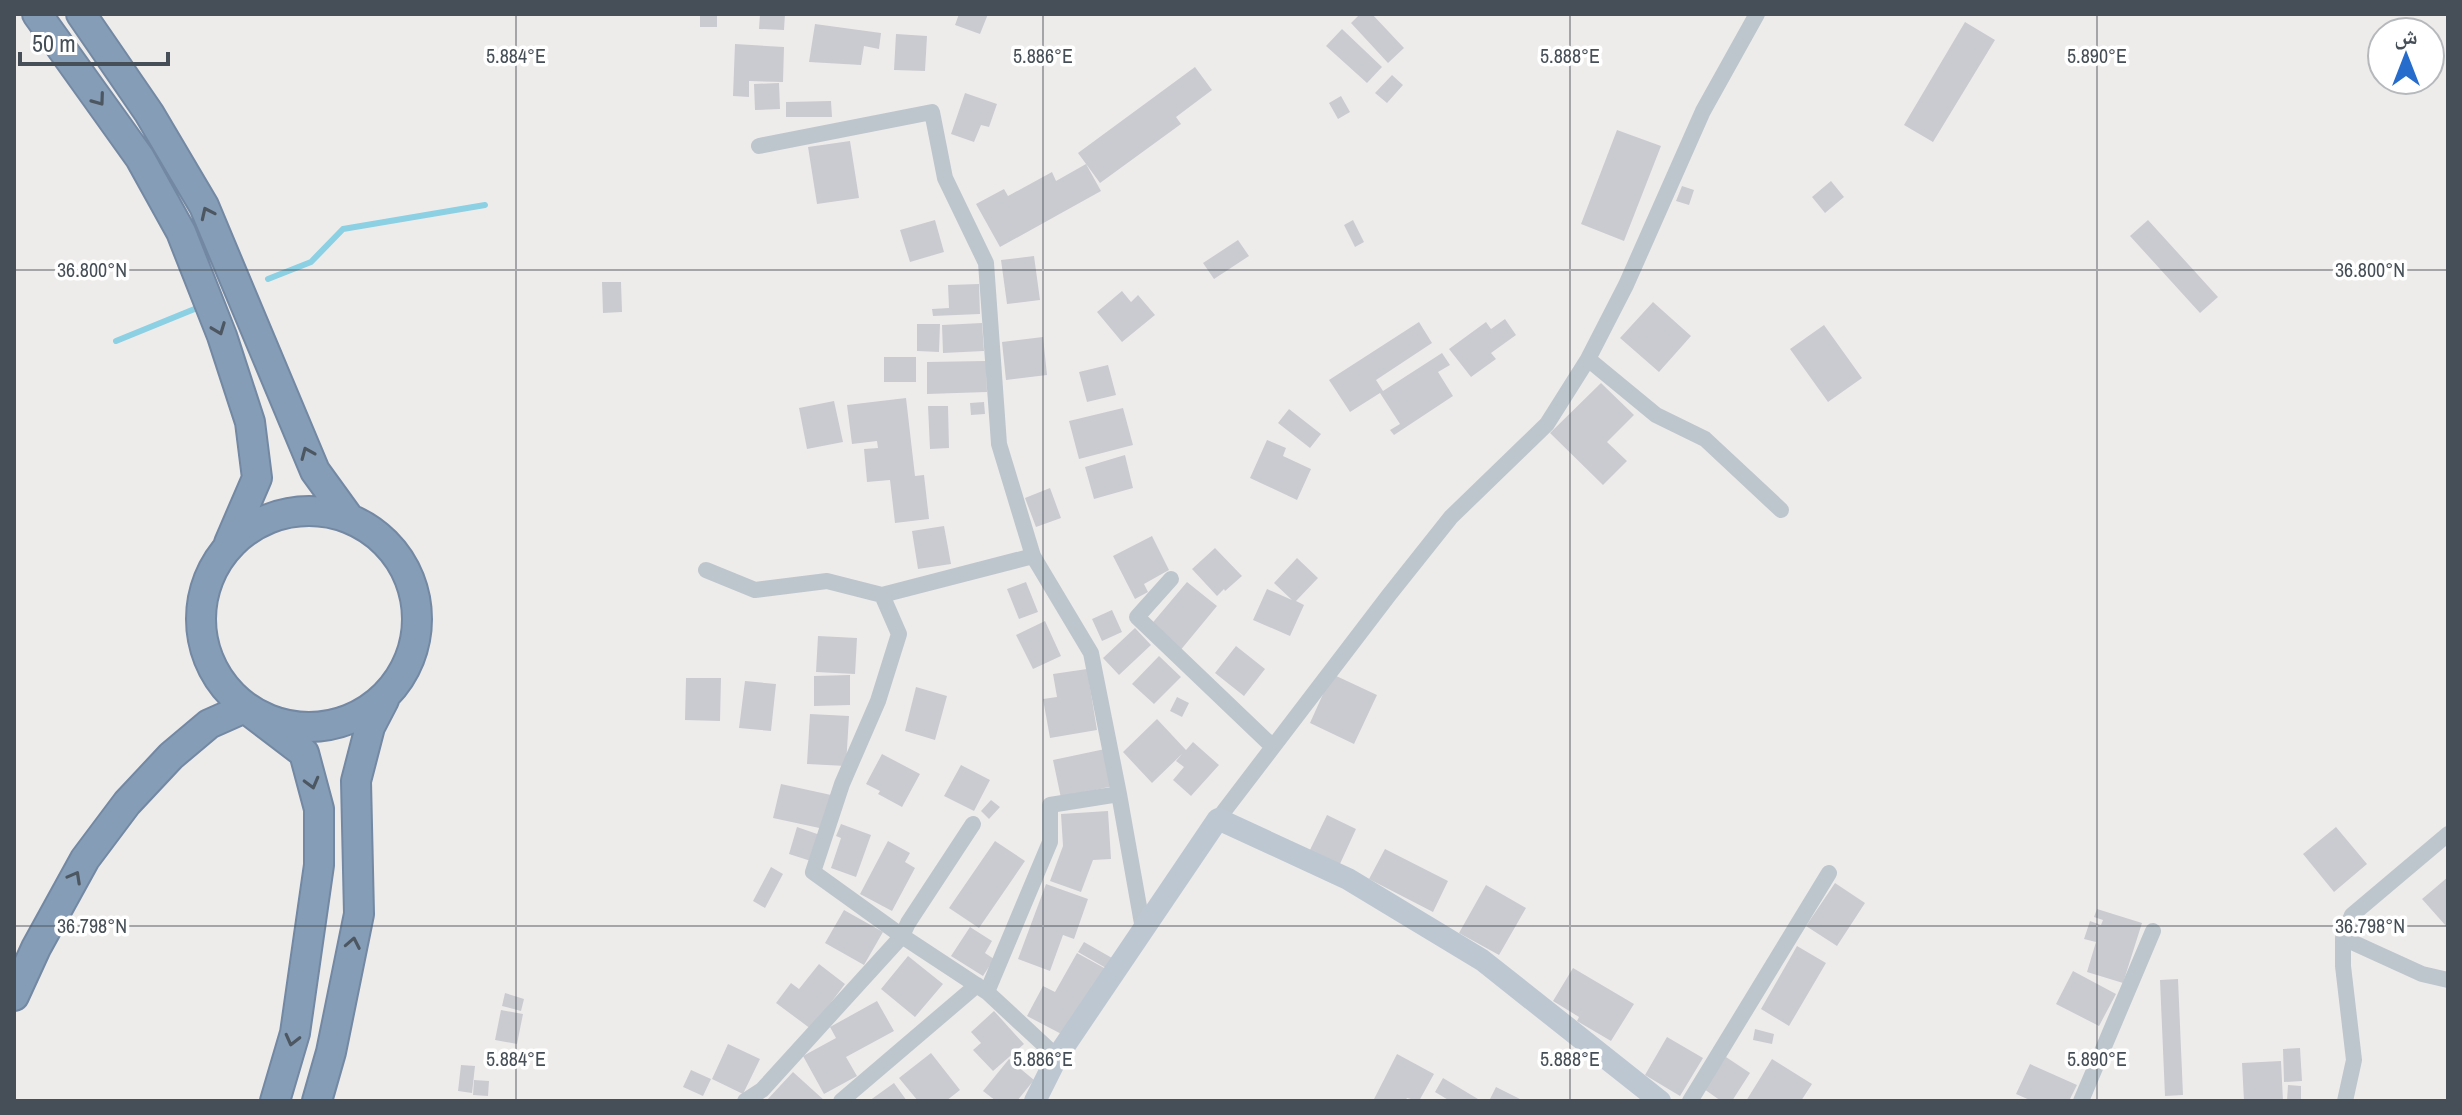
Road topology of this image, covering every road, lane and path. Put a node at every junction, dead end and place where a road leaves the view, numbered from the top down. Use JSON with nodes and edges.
{"nodes":[{"id":1,"x":37,"y":14,"type":"edge"},
{"id":2,"x":81,"y":14,"type":"edge"},
{"id":3,"x":1757,"y":14,"type":"edge"},
{"id":4,"x":759,"y":146,"type":"dead end"},
{"id":5,"x":1588,"y":359,"type":"junction"},
{"id":6,"x":1781,"y":510,"type":"dead end"},
{"id":7,"x":349,"y":518,"type":"junction"},
{"id":8,"x":227,"y":548,"type":"junction"},
{"id":9,"x":1033,"y":556,"type":"junction"},
{"id":10,"x":706,"y":570,"type":"dead end"},
{"id":11,"x":1171,"y":579,"type":"dead end"},
{"id":12,"x":882,"y":595,"type":"junction"},
{"id":13,"x":387,"y":694,"type":"junction"},
{"id":14,"x":245,"y":708,"type":"junction"},
{"id":15,"x":1273,"y":747,"type":"junction"},
{"id":16,"x":1119,"y":794,"type":"junction"},
{"id":17,"x":1218,"y":819,"type":"junction"},
{"id":18,"x":973,"y":824,"type":"dead end"},
{"id":19,"x":2448,"y":834,"type":"edge"},
{"id":20,"x":1829,"y":873,"type":"dead end"},
{"id":21,"x":1143,"y":929,"type":"junction"},
{"id":22,"x":2153,"y":931,"type":"dead end"},
{"id":23,"x":902,"y":936,"type":"junction"},
{"id":24,"x":2343,"y":938,"type":"junction"},
{"id":25,"x":2448,"y":980,"type":"edge"},
{"id":26,"x":982,"y":989,"type":"junction"},
{"id":27,"x":14,"y":996,"type":"edge"},
{"id":28,"x":1057,"y":1057,"type":"junction"},
{"id":29,"x":275,"y":1101,"type":"edge"},
{"id":30,"x":317,"y":1101,"type":"edge"},
{"id":31,"x":745,"y":1101,"type":"edge"},
{"id":32,"x":841,"y":1101,"type":"edge"},
{"id":33,"x":1035,"y":1101,"type":"edge"},
{"id":34,"x":1660,"y":1101,"type":"edge"},
{"id":35,"x":1690,"y":1101,"type":"edge"},
{"id":36,"x":2081,"y":1101,"type":"edge"},
{"id":37,"x":2345,"y":1101,"type":"edge"}],
"edges":[{"from":1,"to":8,"type":"highway","one_way":true},
{"from":7,"to":2,"type":"highway","one_way":true},
{"from":3,"to":5,"type":"street"},
{"from":4,"to":9,"type":"street"},
{"from":5,"to":6,"type":"street"},
{"from":5,"to":15,"type":"street"},
{"from":7,"to":8,"type":"highway"},
{"from":7,"to":13,"type":"highway"},
{"from":8,"to":14,"type":"highway"},
{"from":9,"to":12,"type":"street"},
{"from":9,"to":16,"type":"street"},
{"from":10,"to":12,"type":"street"},
{"from":11,"to":15,"type":"street"},
{"from":12,"to":23,"type":"street"},
{"from":13,"to":14,"type":"highway"},
{"from":30,"to":13,"type":"highway","one_way":true},
{"from":27,"to":14,"type":"highway","one_way":true},
{"from":14,"to":29,"type":"highway","one_way":true},
{"from":15,"to":17,"type":"street"},
{"from":16,"to":21,"type":"street"},
{"from":16,"to":26,"type":"street"},
{"from":17,"to":21,"type":"street"},
{"from":17,"to":34,"type":"street"},
{"from":18,"to":23,"type":"street"},
{"from":19,"to":24,"type":"street"},
{"from":20,"to":35,"type":"street"},
{"from":21,"to":28,"type":"street"},
{"from":22,"to":36,"type":"street"},
{"from":23,"to":26,"type":"street"},
{"from":23,"to":31,"type":"street"},
{"from":24,"to":25,"type":"street"},
{"from":24,"to":37,"type":"street"},
{"from":26,"to":28,"type":"street"},
{"from":26,"to":32,"type":"street"},
{"from":28,"to":33,"type":"street"}]}
